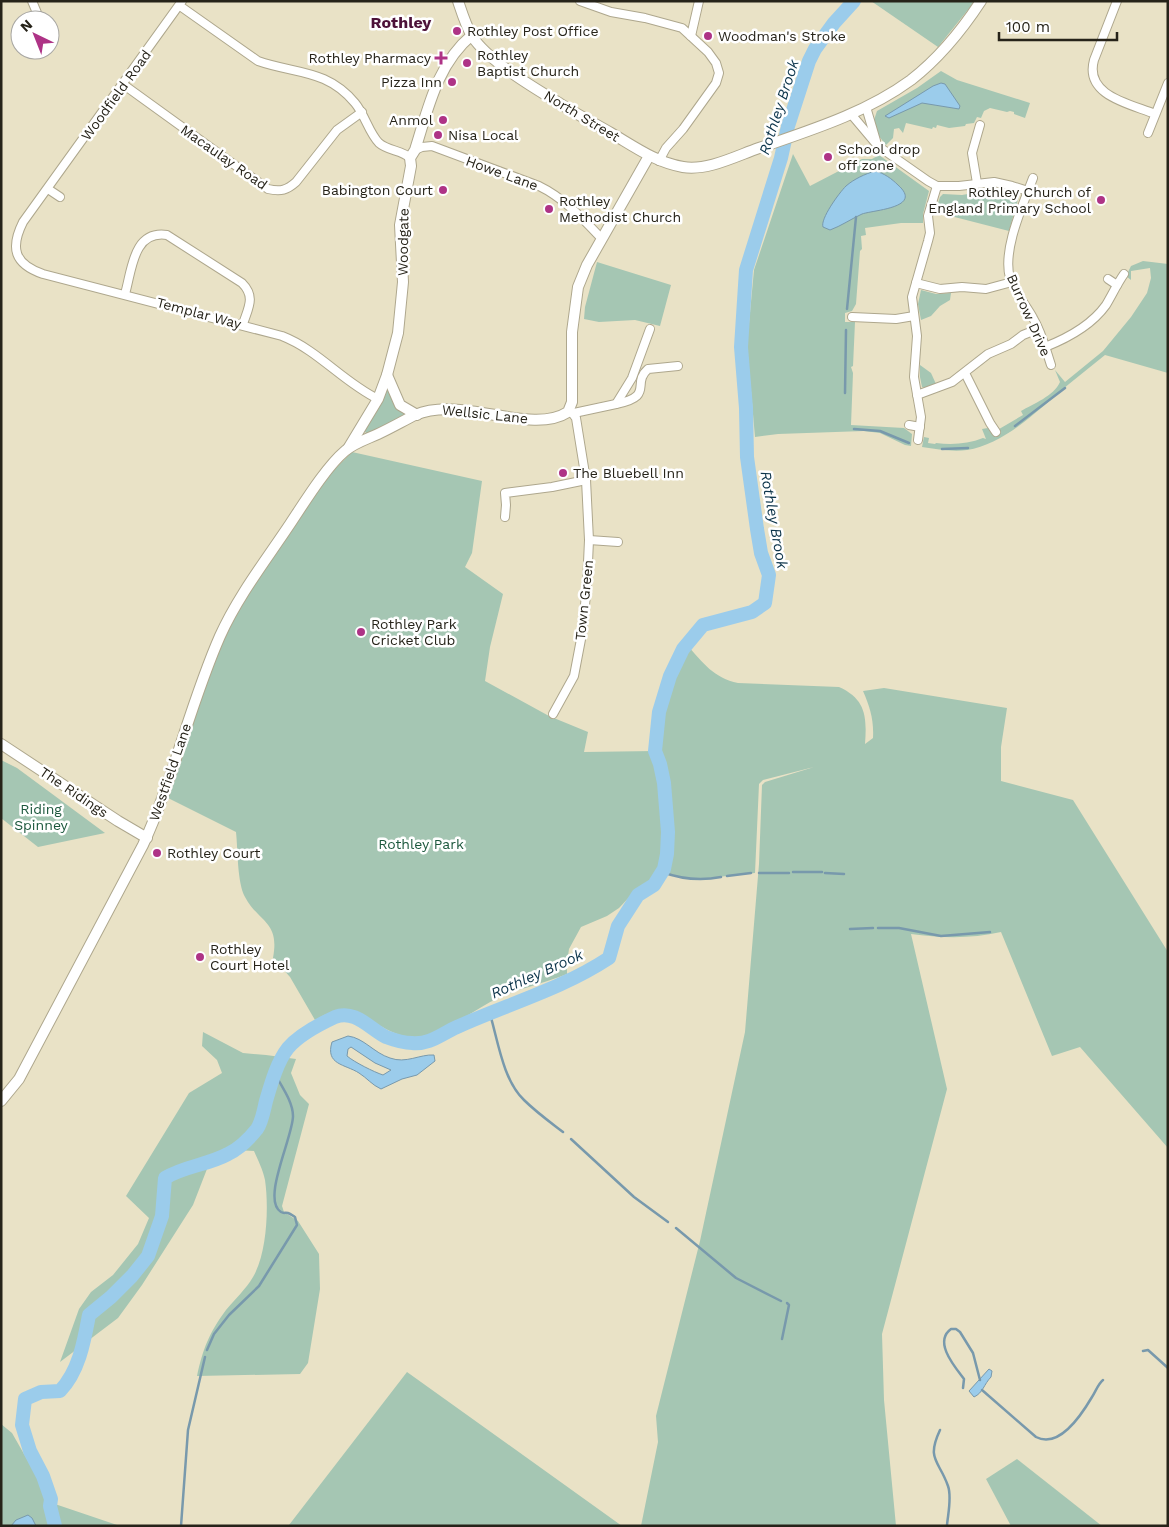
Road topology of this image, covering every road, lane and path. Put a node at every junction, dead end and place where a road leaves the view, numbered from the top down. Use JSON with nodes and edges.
{"nodes":[{"id":1,"x":458,"y":1,"type":"edge"},
{"id":2,"x":580,"y":1,"type":"edge"},
{"id":3,"x":698,"y":1,"type":"edge"},
{"id":4,"x":981,"y":1,"type":"edge"},
{"id":5,"x":1117,"y":1,"type":"edge"},
{"id":6,"x":181,"y":4,"type":"edge"},
{"id":7,"x":472,"y":35,"type":"junction"},
{"id":8,"x":691,"y":36,"type":"junction"},
{"id":9,"x":1168,"y":83,"type":"edge"},
{"id":10,"x":124,"y":85,"type":"junction"},
{"id":11,"x":866,"y":107,"type":"junction"},
{"id":12,"x":362,"y":112,"type":"junction"},
{"id":13,"x":851,"y":114,"type":"junction"},
{"id":14,"x":1156,"y":114,"type":"junction"},
{"id":15,"x":969,"y":130,"type":"dead end"},
{"id":16,"x":1148,"y":133,"type":"dead end"},
{"id":17,"x":876,"y":144,"type":"junction"},
{"id":18,"x":413,"y":154,"type":"junction"},
{"id":19,"x":654,"y":158,"type":"junction"},
{"id":20,"x":1033,"y":178,"type":"dead end"},
{"id":21,"x":977,"y":183,"type":"junction"},
{"id":22,"x":937,"y":186,"type":"junction"},
{"id":23,"x":48,"y":188,"type":"junction"},
{"id":24,"x":1028,"y":192,"type":"junction"},
{"id":25,"x":60,"y":197,"type":"dead end"},
{"id":26,"x":602,"y":239,"type":"junction"},
{"id":27,"x":15,"y":249,"type":"joint"},
{"id":28,"x":1124,"y":274,"type":"dead end"},
{"id":29,"x":1108,"y":279,"type":"dead end"},
{"id":30,"x":1012,"y":282,"type":"junction"},
{"id":31,"x":916,"y":283,"type":"junction"},
{"id":32,"x":1117,"y":285,"type":"junction"},
{"id":33,"x":125,"y":294,"type":"junction"},
{"id":34,"x":858,"y":308,"type":"dead end"},
{"id":35,"x":914,"y":316,"type":"junction"},
{"id":36,"x":243,"y":324,"type":"junction"},
{"id":37,"x":1038,"y":328,"type":"junction"},
{"id":38,"x":650,"y":329,"type":"dead end"},
{"id":39,"x":1045,"y":347,"type":"junction"},
{"id":40,"x":674,"y":364,"type":"dead end"},
{"id":41,"x":1051,"y":365,"type":"dead end"},
{"id":42,"x":964,"y":374,"type":"junction"},
{"id":43,"x":387,"y":375,"type":"junction"},
{"id":44,"x":917,"y":396,"type":"junction"},
{"id":45,"x":378,"y":399,"type":"junction"},
{"id":46,"x":616,"y":404,"type":"junction"},
{"id":47,"x":572,"y":411,"type":"junction"},
{"id":48,"x":417,"y":415,"type":"junction"},
{"id":49,"x":909,"y":425,"type":"dead end"},
{"id":50,"x":920,"y":427,"type":"junction"},
{"id":51,"x":996,"y":432,"type":"dead end"},
{"id":52,"x":918,"y":440,"type":"dead end"},
{"id":53,"x":348,"y":449,"type":"junction"},
{"id":54,"x":586,"y":480,"type":"junction"},
{"id":55,"x":505,"y":517,"type":"dead end"},
{"id":56,"x":589,"y":540,"type":"junction"},
{"id":57,"x":618,"y":542,"type":"dead end"},
{"id":58,"x":553,"y":714,"type":"dead end"},
{"id":59,"x":1,"y":744,"type":"edge"},
{"id":60,"x":147,"y":838,"type":"junction"},
{"id":61,"x":1,"y":1101,"type":"edge"}],
"edges":[{"from":1,"to":7,"type":"street","name":"North Street"},
{"from":2,"to":8,"type":"street"},
{"from":3,"to":8,"type":"street"},
{"from":4,"to":11,"type":"street","name":"North Street"},
{"from":5,"to":14,"type":"street"},
{"from":6,"to":10,"type":"street","name":"Woodfield Road"},
{"from":6,"to":12,"type":"street"},
{"from":7,"to":18,"type":"street","name":"Woodgate"},
{"from":7,"to":19,"type":"street","name":"North Street"},
{"from":8,"to":19,"type":"street"},
{"from":9,"to":14,"type":"street"},
{"from":10,"to":12,"type":"street","name":"Macaulay Road"},
{"from":10,"to":23,"type":"street","name":"Woodfield Road"},
{"from":11,"to":13,"type":"street","name":"North Street"},
{"from":11,"to":17,"type":"street"},
{"from":12,"to":18,"type":"street"},
{"from":13,"to":17,"type":"street"},
{"from":13,"to":19,"type":"street","name":"North Street"},
{"from":14,"to":16,"type":"street"},
{"from":15,"to":21,"type":"street"},
{"from":17,"to":22,"type":"street"},
{"from":18,"to":26,"type":"street","name":"Howe Lane"},
{"from":18,"to":43,"type":"street","name":"Woodgate"},
{"from":19,"to":26,"type":"street"},
{"from":20,"to":24,"type":"street","name":"Burrow Drive"},
{"from":21,"to":22,"type":"street"},
{"from":21,"to":24,"type":"street"},
{"from":22,"to":31,"type":"street"},
{"from":23,"to":25,"type":"street"},
{"from":23,"to":27,"type":"street","name":"Woodfield Road"},
{"from":24,"to":30,"type":"street","name":"Burrow Drive"},
{"from":26,"to":47,"type":"street"},
{"from":27,"to":33,"type":"street","name":"Templar Way"},
{"from":28,"to":32,"type":"street"},
{"from":29,"to":32,"type":"street"},
{"from":30,"to":31,"type":"street"},
{"from":30,"to":37,"type":"street","name":"Burrow Drive"},
{"from":31,"to":35,"type":"street"},
{"from":32,"to":39,"type":"street"},
{"from":33,"to":36,"type":"street","name":"Templar Way"},
{"from":33,"to":36,"type":"street"},
{"from":34,"to":35,"type":"street"},
{"from":35,"to":44,"type":"street"},
{"from":36,"to":45,"type":"street","name":"Templar Way"},
{"from":37,"to":39,"type":"street","name":"Burrow Drive"},
{"from":37,"to":42,"type":"street"},
{"from":38,"to":46,"type":"street"},
{"from":39,"to":41,"type":"street","name":"Burrow Drive"},
{"from":40,"to":46,"type":"street"},
{"from":42,"to":44,"type":"street"},
{"from":42,"to":51,"type":"street"},
{"from":43,"to":45,"type":"street","name":"Woodgate"},
{"from":43,"to":48,"type":"street"},
{"from":44,"to":50,"type":"street"},
{"from":45,"to":53,"type":"street","name":"Woodgate"},
{"from":46,"to":47,"type":"street"},
{"from":47,"to":48,"type":"street","name":"Wellsic Lane"},
{"from":47,"to":54,"type":"street","name":"Town Green"},
{"from":48,"to":53,"type":"street","name":"Wellsic Lane"},
{"from":49,"to":50,"type":"street"},
{"from":50,"to":52,"type":"street"},
{"from":53,"to":60,"type":"street","name":"Westfield Lane"},
{"from":54,"to":55,"type":"street"},
{"from":54,"to":56,"type":"street","name":"Town Green"},
{"from":56,"to":57,"type":"street"},
{"from":56,"to":58,"type":"street","name":"Town Green"},
{"from":59,"to":60,"type":"street","name":"The Ridings"},
{"from":60,"to":61,"type":"street","name":"Westfield Lane"}]}
